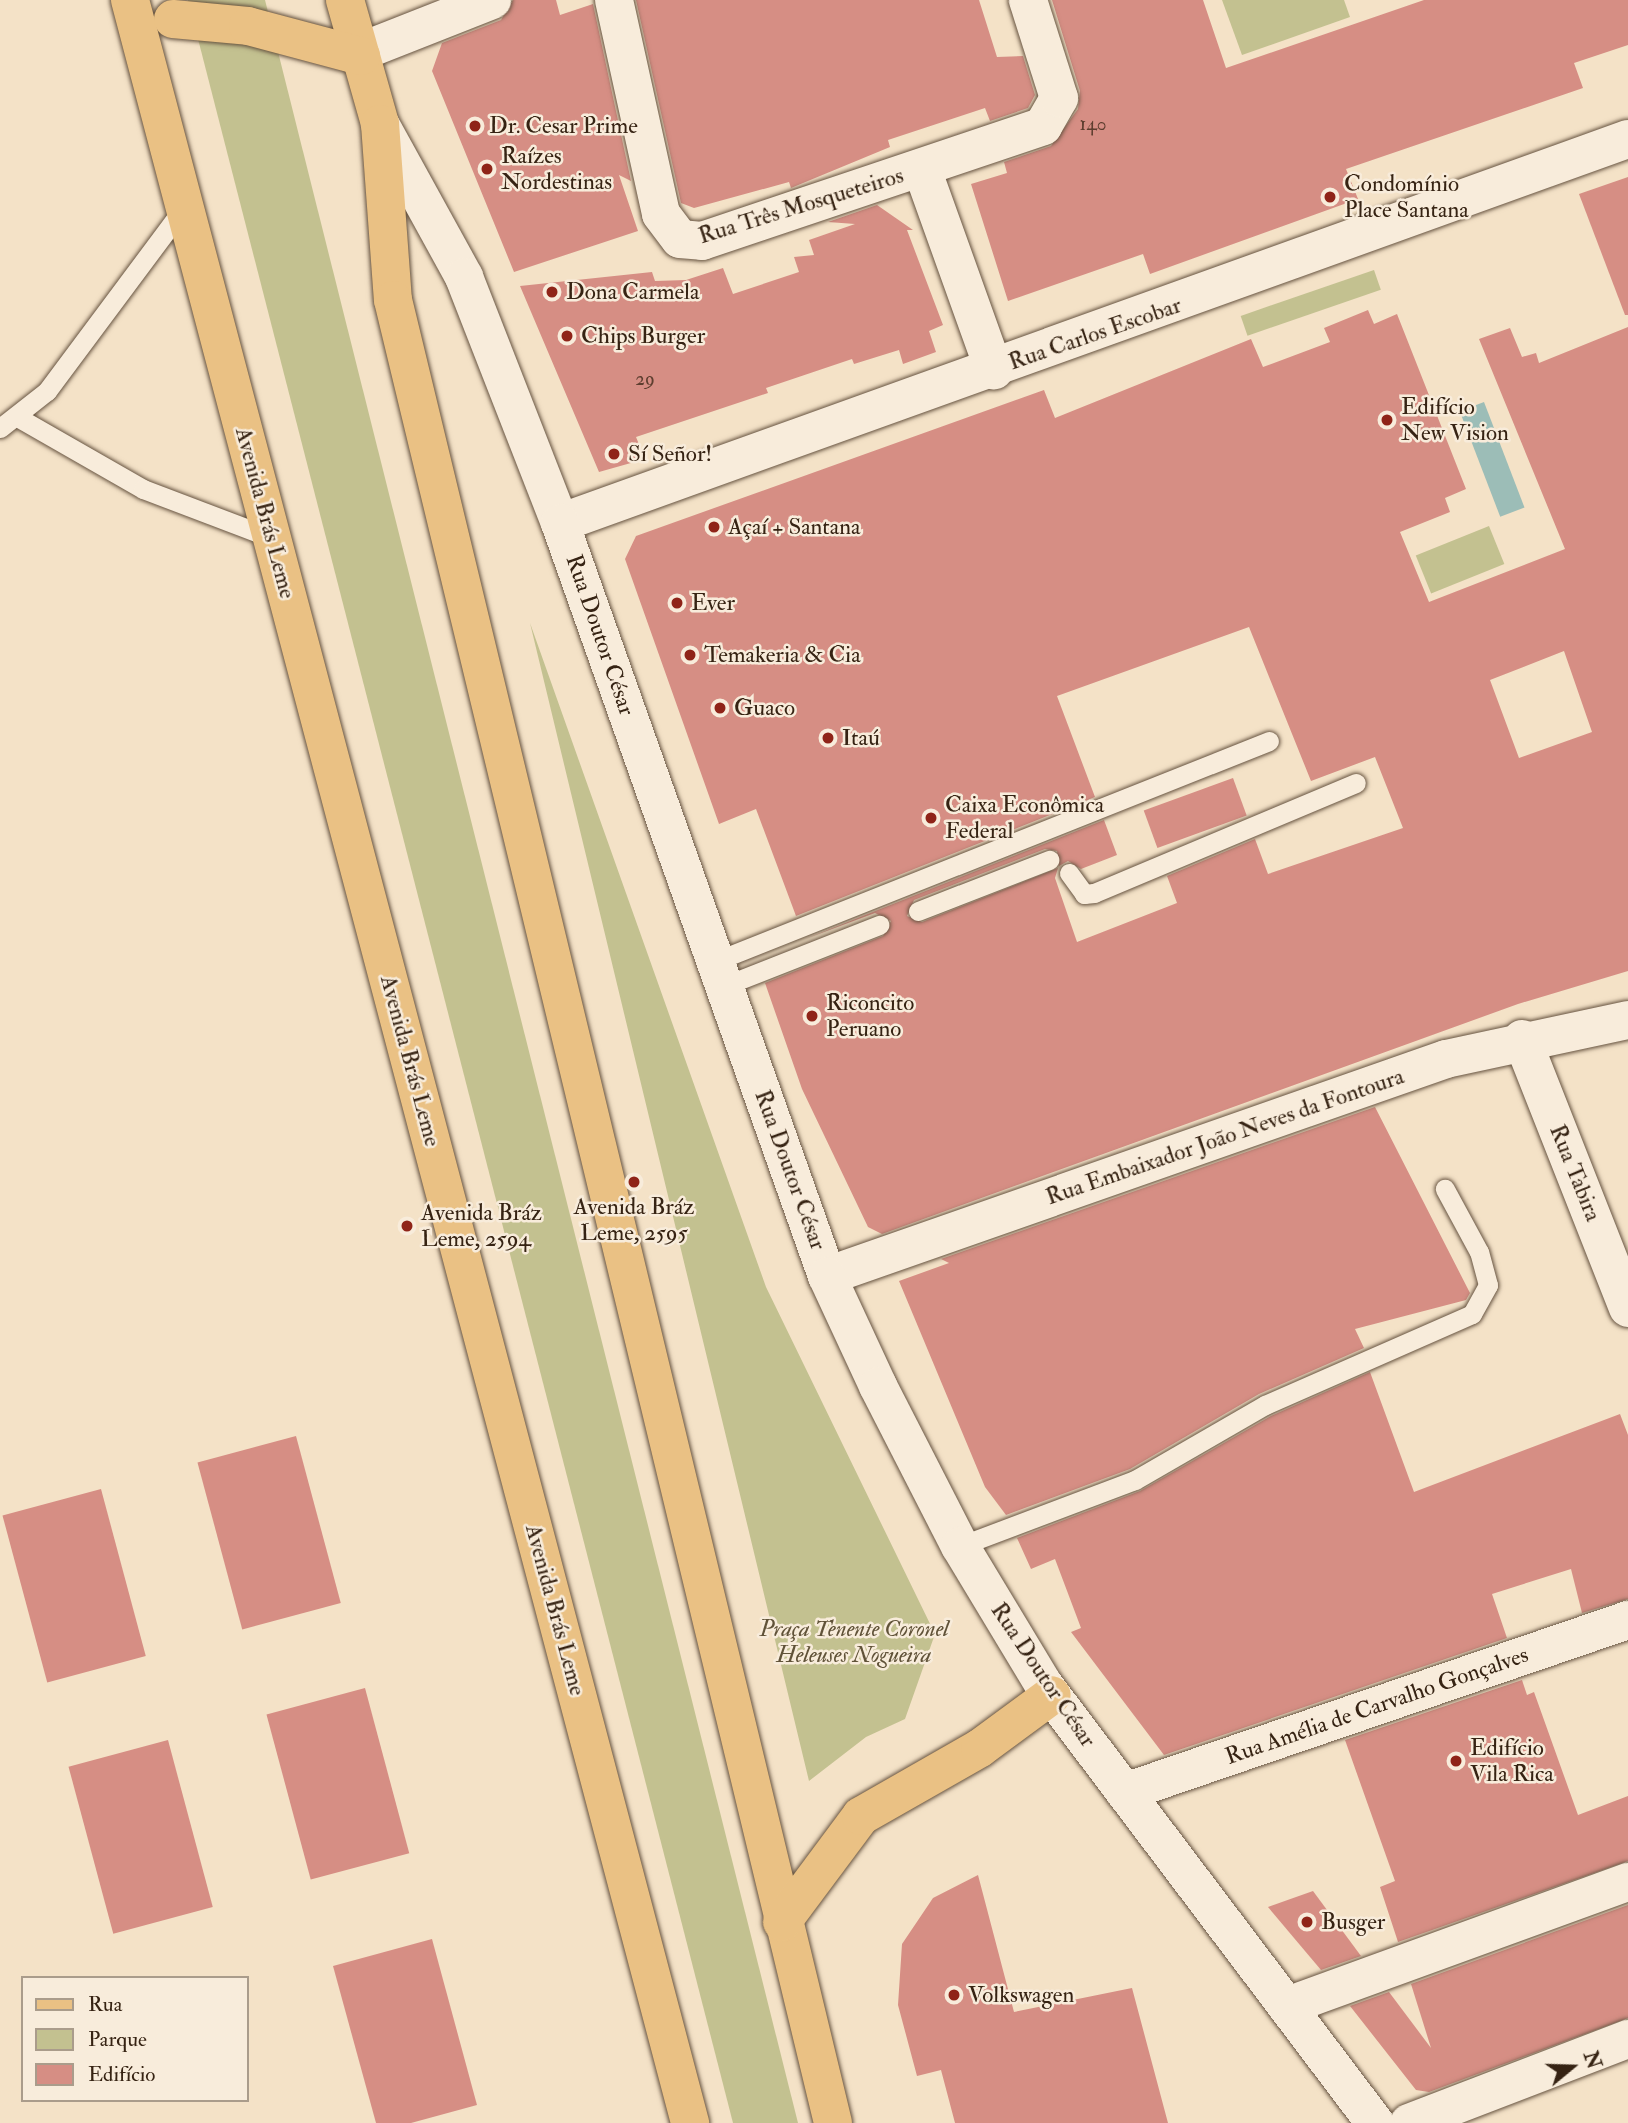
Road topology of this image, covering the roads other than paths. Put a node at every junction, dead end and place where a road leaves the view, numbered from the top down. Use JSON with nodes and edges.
{"nodes":[{"id":1,"x":345,"y":0,"type":"edge"},
{"id":2,"x":492,"y":0,"type":"edge"},
{"id":3,"x":614,"y":0,"type":"edge"},
{"id":4,"x":1027,"y":0,"type":"edge"},
{"id":5,"x":180,"y":9,"type":"edge"},
{"id":6,"x":134,"y":17,"type":"edge"},
{"id":7,"x":360,"y":54,"type":"junction"},
{"id":8,"x":380,"y":124,"type":"junction"},
{"id":9,"x":1628,"y":139,"type":"edge"},
{"id":10,"x":922,"y":169,"type":"junction"},
{"id":11,"x":185,"y":206,"type":"junction"},
{"id":12,"x":994,"y":370,"type":"junction"},
{"id":13,"x":19,"y":418,"type":"junction"},
{"id":14,"x":0,"y":428,"type":"edge"},
{"id":15,"x":560,"y":523,"type":"junction"},
{"id":16,"x":272,"y":538,"type":"junction"},
{"id":17,"x":1269,"y":741,"type":"dead end"},
{"id":18,"x":1356,"y":783,"type":"dead end"},
{"id":19,"x":1049,"y":860,"type":"dead end"},
{"id":20,"x":1069,"y":873,"type":"dead end"},
{"id":21,"x":918,"y":911,"type":"dead end"},
{"id":22,"x":879,"y":925,"type":"dead end"},
{"id":23,"x":720,"y":973,"type":"junction"},
{"id":24,"x":1628,"y":1020,"type":"edge"},
{"id":25,"x":1522,"y":1039,"type":"junction"},
{"id":26,"x":1445,"y":1189,"type":"dead end"},
{"id":27,"x":827,"y":1276,"type":"junction"},
{"id":28,"x":1628,"y":1308,"type":"edge"},
{"id":29,"x":960,"y":1546,"type":"junction"},
{"id":30,"x":1628,"y":1620,"type":"edge"},
{"id":31,"x":1052,"y":1695,"type":"junction"},
{"id":32,"x":1125,"y":1792,"type":"junction"},
{"id":33,"x":1628,"y":1882,"type":"edge"},
{"id":34,"x":782,"y":1922,"type":"junction"},
{"id":35,"x":1286,"y":2006,"type":"junction"},
{"id":36,"x":1628,"y":2039,"type":"edge"},
{"id":37,"x":690,"y":2123,"type":"edge"},
{"id":38,"x":833,"y":2123,"type":"edge"},
{"id":39,"x":1375,"y":2123,"type":"edge"},
{"id":40,"x":1409,"y":2123,"type":"edge"}],
"edges":[{"from":1,"to":7,"type":"main road"},
{"from":2,"to":7,"type":"street"},
{"from":3,"to":10,"type":"street","name":"Rua Três Mosqueteiros"},
{"from":4,"to":10,"type":"street","name":"Rua Três Mosqueteiros"},
{"from":5,"to":6,"type":"street"},
{"from":5,"to":7,"type":"main road"},
{"from":6,"to":11,"type":"main road","name":"Avenida Brás Leme"},
{"from":7,"to":8,"type":"main road"},
{"from":8,"to":15,"type":"street","name":"Rua Doutor César"},
{"from":8,"to":34,"type":"main road"},
{"from":9,"to":12,"type":"street","name":"Rua Carlos Escobar"},
{"from":10,"to":12,"type":"street","name":"Rua Três Mosqueteiros"},
{"from":11,"to":13,"type":"lane"},
{"from":11,"to":16,"type":"main road","name":"Avenida Brás Leme"},
{"from":12,"to":15,"type":"street","name":"Rua Carlos Escobar"},
{"from":13,"to":14,"type":"lane"},
{"from":13,"to":16,"type":"lane"},
{"from":15,"to":23,"type":"street","name":"Rua Doutor César"},
{"from":16,"to":37,"type":"main road","name":"Avenida Brás Leme"},
{"from":17,"to":23,"type":"lane"},
{"from":18,"to":20,"type":"lane"},
{"from":19,"to":21,"type":"lane"},
{"from":22,"to":23,"type":"lane"},
{"from":23,"to":27,"type":"street","name":"Rua Doutor César"},
{"from":24,"to":25,"type":"street","name":"Rua Embaixador João Neves da Fontoura"},
{"from":25,"to":27,"type":"street","name":"Rua Embaixador João Neves da Fontoura"},
{"from":25,"to":28,"type":"street","name":"Rua Tabira"},
{"from":26,"to":29,"type":"lane"},
{"from":27,"to":29,"type":"street","name":"Rua Doutor César"},
{"from":29,"to":31,"type":"street","name":"Rua Doutor César"},
{"from":30,"to":32,"type":"street","name":"Rua Amélia de Carvalho Gonçalves"},
{"from":31,"to":32,"type":"street","name":"Rua Doutor César"},
{"from":31,"to":34,"type":"main road"},
{"from":32,"to":35,"type":"street","name":"Rua Doutor César"},
{"from":33,"to":35,"type":"street"},
{"from":34,"to":38,"type":"main road"},
{"from":35,"to":39,"type":"street","name":"Rua Doutor César"},
{"from":36,"to":40,"type":"street"}]}
